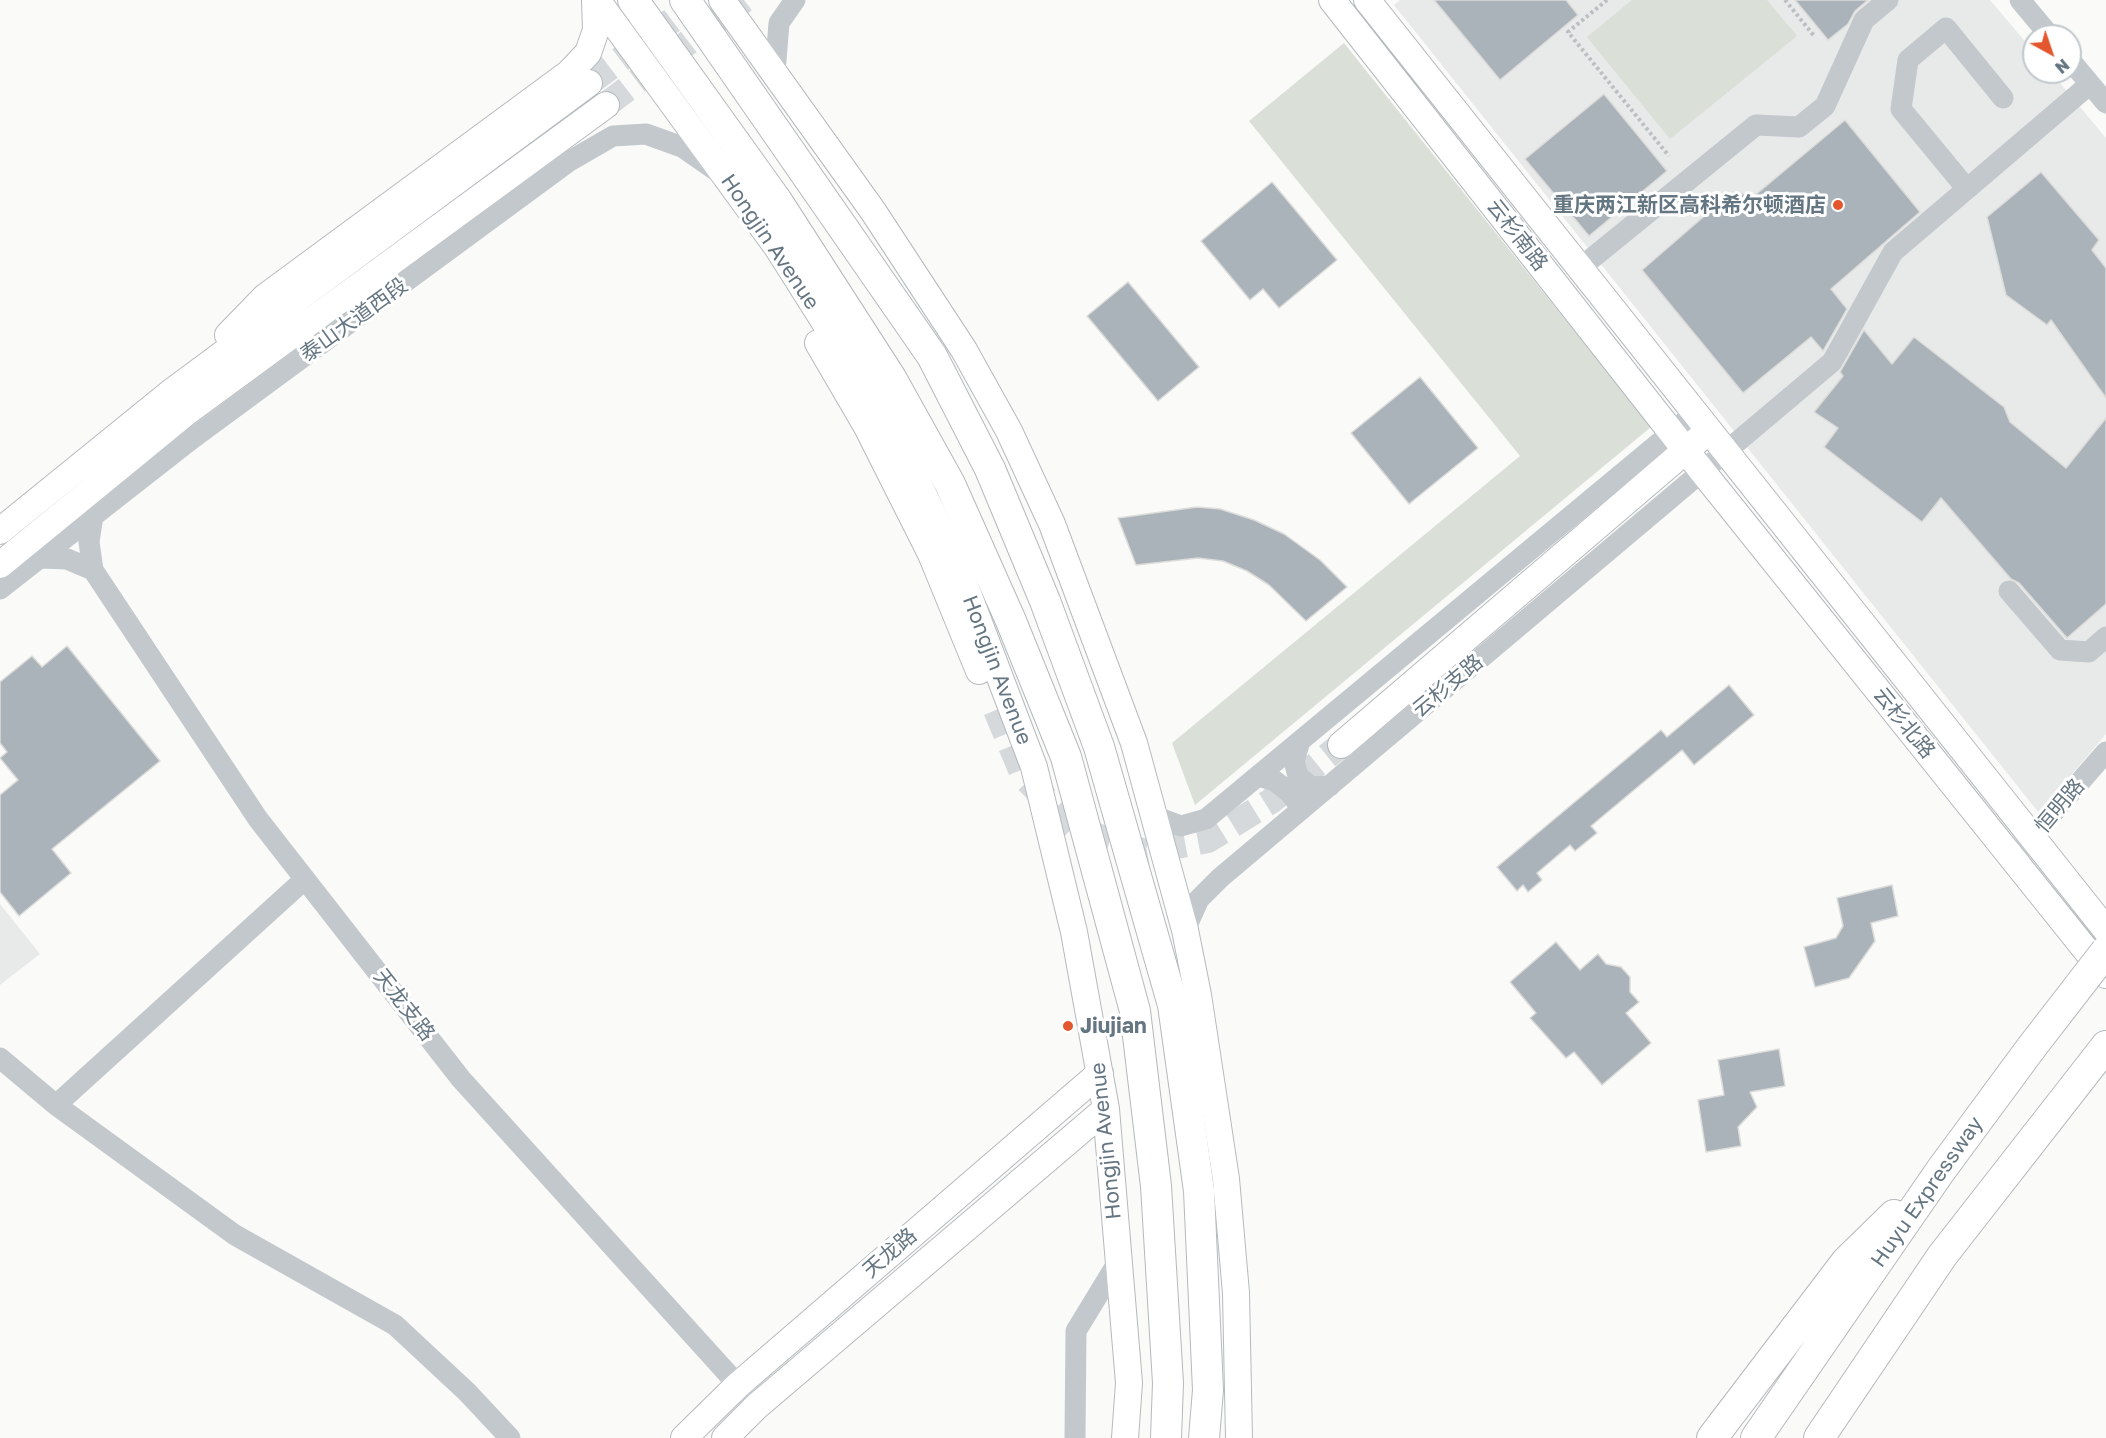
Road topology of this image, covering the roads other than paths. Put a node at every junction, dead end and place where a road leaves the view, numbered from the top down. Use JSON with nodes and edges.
{"nodes":[{"id":1,"x":596,"y":0,"type":"edge"},
{"id":2,"x":633,"y":0,"type":"edge"},
{"id":3,"x":685,"y":0,"type":"edge"},
{"id":4,"x":722,"y":0,"type":"edge"},
{"id":5,"x":795,"y":0,"type":"edge"},
{"id":6,"x":1332,"y":0,"type":"edge"},
{"id":7,"x":1369,"y":0,"type":"edge"},
{"id":8,"x":1888,"y":0,"type":"edge"},
{"id":9,"x":2020,"y":0,"type":"edge"},
{"id":10,"x":2040,"y":24,"type":"edge"},
{"id":11,"x":775,"y":73,"type":"junction"},
{"id":12,"x":2082,"y":74,"type":"edge"},
{"id":13,"x":589,"y":83,"type":"tunnel mouth"},
{"id":14,"x":2090,"y":84,"type":"junction"},
{"id":15,"x":2003,"y":98,"type":"dead end"},
{"id":16,"x":2106,"y":103,"type":"edge"},
{"id":17,"x":606,"y":105,"type":"tunnel mouth"},
{"id":18,"x":728,"y":178,"type":"junction"},
{"id":19,"x":1967,"y":189,"type":"junction"},
{"id":20,"x":777,"y":247,"type":"junction"},
{"id":21,"x":1580,"y":268,"type":"junction"},
{"id":22,"x":170,"y":393,"type":"junction"},
{"id":23,"x":1702,"y":422,"type":"junction"},
{"id":24,"x":1679,"y":441,"type":"junction"},
{"id":25,"x":1725,"y":451,"type":"junction"},
{"id":26,"x":1702,"y":471,"type":"junction"},
{"id":27,"x":93,"y":516,"type":"junction"},
{"id":28,"x":0,"y":531,"type":"edge"},
{"id":29,"x":41,"y":558,"type":"junction"},
{"id":30,"x":0,"y":565,"type":"edge"},
{"id":31,"x":93,"y":570,"type":"junction"},
{"id":32,"x":0,"y":589,"type":"edge"},
{"id":33,"x":2009,"y":591,"type":"dead end"},
{"id":34,"x":2106,"y":637,"type":"edge"},
{"id":35,"x":996,"y":710,"type":"tunnel mouth"},
{"id":36,"x":1300,"y":741,"type":"junction"},
{"id":37,"x":1341,"y":745,"type":"tunnel mouth"},
{"id":38,"x":2106,"y":752,"type":"edge"},
{"id":39,"x":1258,"y":776,"type":"junction"},
{"id":40,"x":1330,"y":786,"type":"junction"},
{"id":41,"x":1302,"y":809,"type":"junction"},
{"id":42,"x":1154,"y":816,"type":"junction"},
{"id":43,"x":2033,"y":839,"type":"junction"},
{"id":44,"x":2013,"y":860,"type":"junction"},
{"id":45,"x":305,"y":879,"type":"junction"},
{"id":46,"x":1185,"y":930,"type":"junction"},
{"id":47,"x":2106,"y":930,"type":"edge"},
{"id":48,"x":2106,"y":951,"type":"edge"},
{"id":49,"x":2106,"y":975,"type":"edge"},
{"id":50,"x":2106,"y":1046,"type":"edge"},
{"id":51,"x":0,"y":1058,"type":"edge"},
{"id":52,"x":1100,"y":1073,"type":"junction"},
{"id":53,"x":56,"y":1105,"type":"junction"},
{"id":54,"x":1106,"y":1108,"type":"junction"},
{"id":55,"x":1941,"y":1170,"type":"junction"},
{"id":56,"x":1119,"y":1262,"type":"junction"},
{"id":57,"x":738,"y":1385,"type":"junction"},
{"id":58,"x":758,"y":1406,"type":"junction"},
{"id":59,"x":510,"y":1438,"type":"edge"},
{"id":60,"x":684,"y":1438,"type":"edge"},
{"id":61,"x":725,"y":1438,"type":"edge"},
{"id":62,"x":1075,"y":1438,"type":"edge"},
{"id":63,"x":1125,"y":1438,"type":"edge"},
{"id":64,"x":1166,"y":1438,"type":"edge"},
{"id":65,"x":1204,"y":1438,"type":"edge"},
{"id":66,"x":1239,"y":1438,"type":"edge"},
{"id":67,"x":1712,"y":1438,"type":"edge"},
{"id":68,"x":1756,"y":1438,"type":"edge"},
{"id":69,"x":1819,"y":1438,"type":"edge"}],
"edges":[{"from":1,"to":18,"type":"main road","name":"Hongjin Avenue"},
{"from":1,"to":22,"type":"main road"},
{"from":2,"to":64,"type":"highway","name":"Hongjin Avenue"},
{"from":3,"to":65,"type":"highway"},
{"from":4,"to":11,"type":"main road"},
{"from":5,"to":11,"type":"street"},
{"from":6,"to":24,"type":"main road","name":"云杉南路"},
{"from":7,"to":21,"type":"main road","name":"云杉南路"},
{"from":8,"to":21,"type":"street"},
{"from":9,"to":10,"type":"street"},
{"from":11,"to":42,"type":"main road"},
{"from":12,"to":14,"type":"street"},
{"from":13,"to":22,"type":"main road"},
{"from":14,"to":16,"type":"street"},
{"from":14,"to":19,"type":"street","name":"云杉支路"},
{"from":15,"to":19,"type":"street"},
{"from":17,"to":30,"type":"main road","name":"泰山大道西段"},
{"from":18,"to":20,"type":"main road","name":"Hongjin Avenue"},
{"from":18,"to":27,"type":"street","name":"泰山大道西段"},
{"from":19,"to":25,"type":"street","name":"云杉支路"},
{"from":20,"to":35,"type":"main road"},
{"from":20,"to":52,"type":"main road","name":"Hongjin Avenue"},
{"from":21,"to":23,"type":"main road","name":"云杉南路"},
{"from":22,"to":28,"type":"main road"},
{"from":23,"to":24,"type":"main road"},
{"from":23,"to":25,"type":"main road","name":"云杉南路"},
{"from":24,"to":26,"type":"main road","name":"云杉南路"},
{"from":24,"to":36,"type":"street"},
{"from":24,"to":37,"type":"main road"},
{"from":25,"to":26,"type":"street","name":"云杉支路"},
{"from":25,"to":43,"type":"main road","name":"云杉北路"},
{"from":26,"to":40,"type":"street","name":"云杉支路"},
{"from":26,"to":44,"type":"main road","name":"云杉北路"},
{"from":27,"to":29,"type":"street","name":"泰山大道西段"},
{"from":27,"to":31,"type":"street"},
{"from":29,"to":31,"type":"street"},
{"from":29,"to":32,"type":"street","name":"泰山大道西段"},
{"from":31,"to":45,"type":"street","name":"天龙支路"},
{"from":33,"to":34,"type":"street"},
{"from":36,"to":39,"type":"street"},
{"from":36,"to":40,"type":"street"},
{"from":38,"to":43,"type":"street","name":"恒明路"},
{"from":39,"to":41,"type":"street"},
{"from":39,"to":42,"type":"street"},
{"from":40,"to":41,"type":"street","name":"云杉支路"},
{"from":41,"to":46,"type":"street","name":"云杉支路"},
{"from":42,"to":46,"type":"main road"},
{"from":43,"to":44,"type":"street","name":"恒明路"},
{"from":43,"to":47,"type":"main road","name":"云杉北路"},
{"from":44,"to":49,"type":"main road","name":"云杉北路"},
{"from":45,"to":53,"type":"street"},
{"from":45,"to":57,"type":"street","name":"天龙支路"},
{"from":46,"to":66,"type":"main road"},
{"from":48,"to":55,"type":"highway","name":"Huyu Expressway","bridge":true},
{"from":50,"to":69,"type":"highway"},
{"from":51,"to":53,"type":"street"},
{"from":52,"to":54,"type":"main road","name":"Hongjin Avenue"},
{"from":52,"to":57,"type":"main road","name":"天龙路"},
{"from":53,"to":59,"type":"street"},
{"from":54,"to":56,"type":"main road","name":"Hongjin Avenue"},
{"from":54,"to":58,"type":"main road","name":"天龙路"},
{"from":55,"to":67,"type":"highway"},
{"from":55,"to":68,"type":"highway","name":"Huyu Expressway"},
{"from":56,"to":62,"type":"street"},
{"from":56,"to":63,"type":"main road","name":"Hongjin Avenue"},
{"from":57,"to":58,"type":"street","name":"天龙支路"},
{"from":57,"to":60,"type":"main road","name":"天龙路"},
{"from":58,"to":61,"type":"main road","name":"天龙路"}]}
